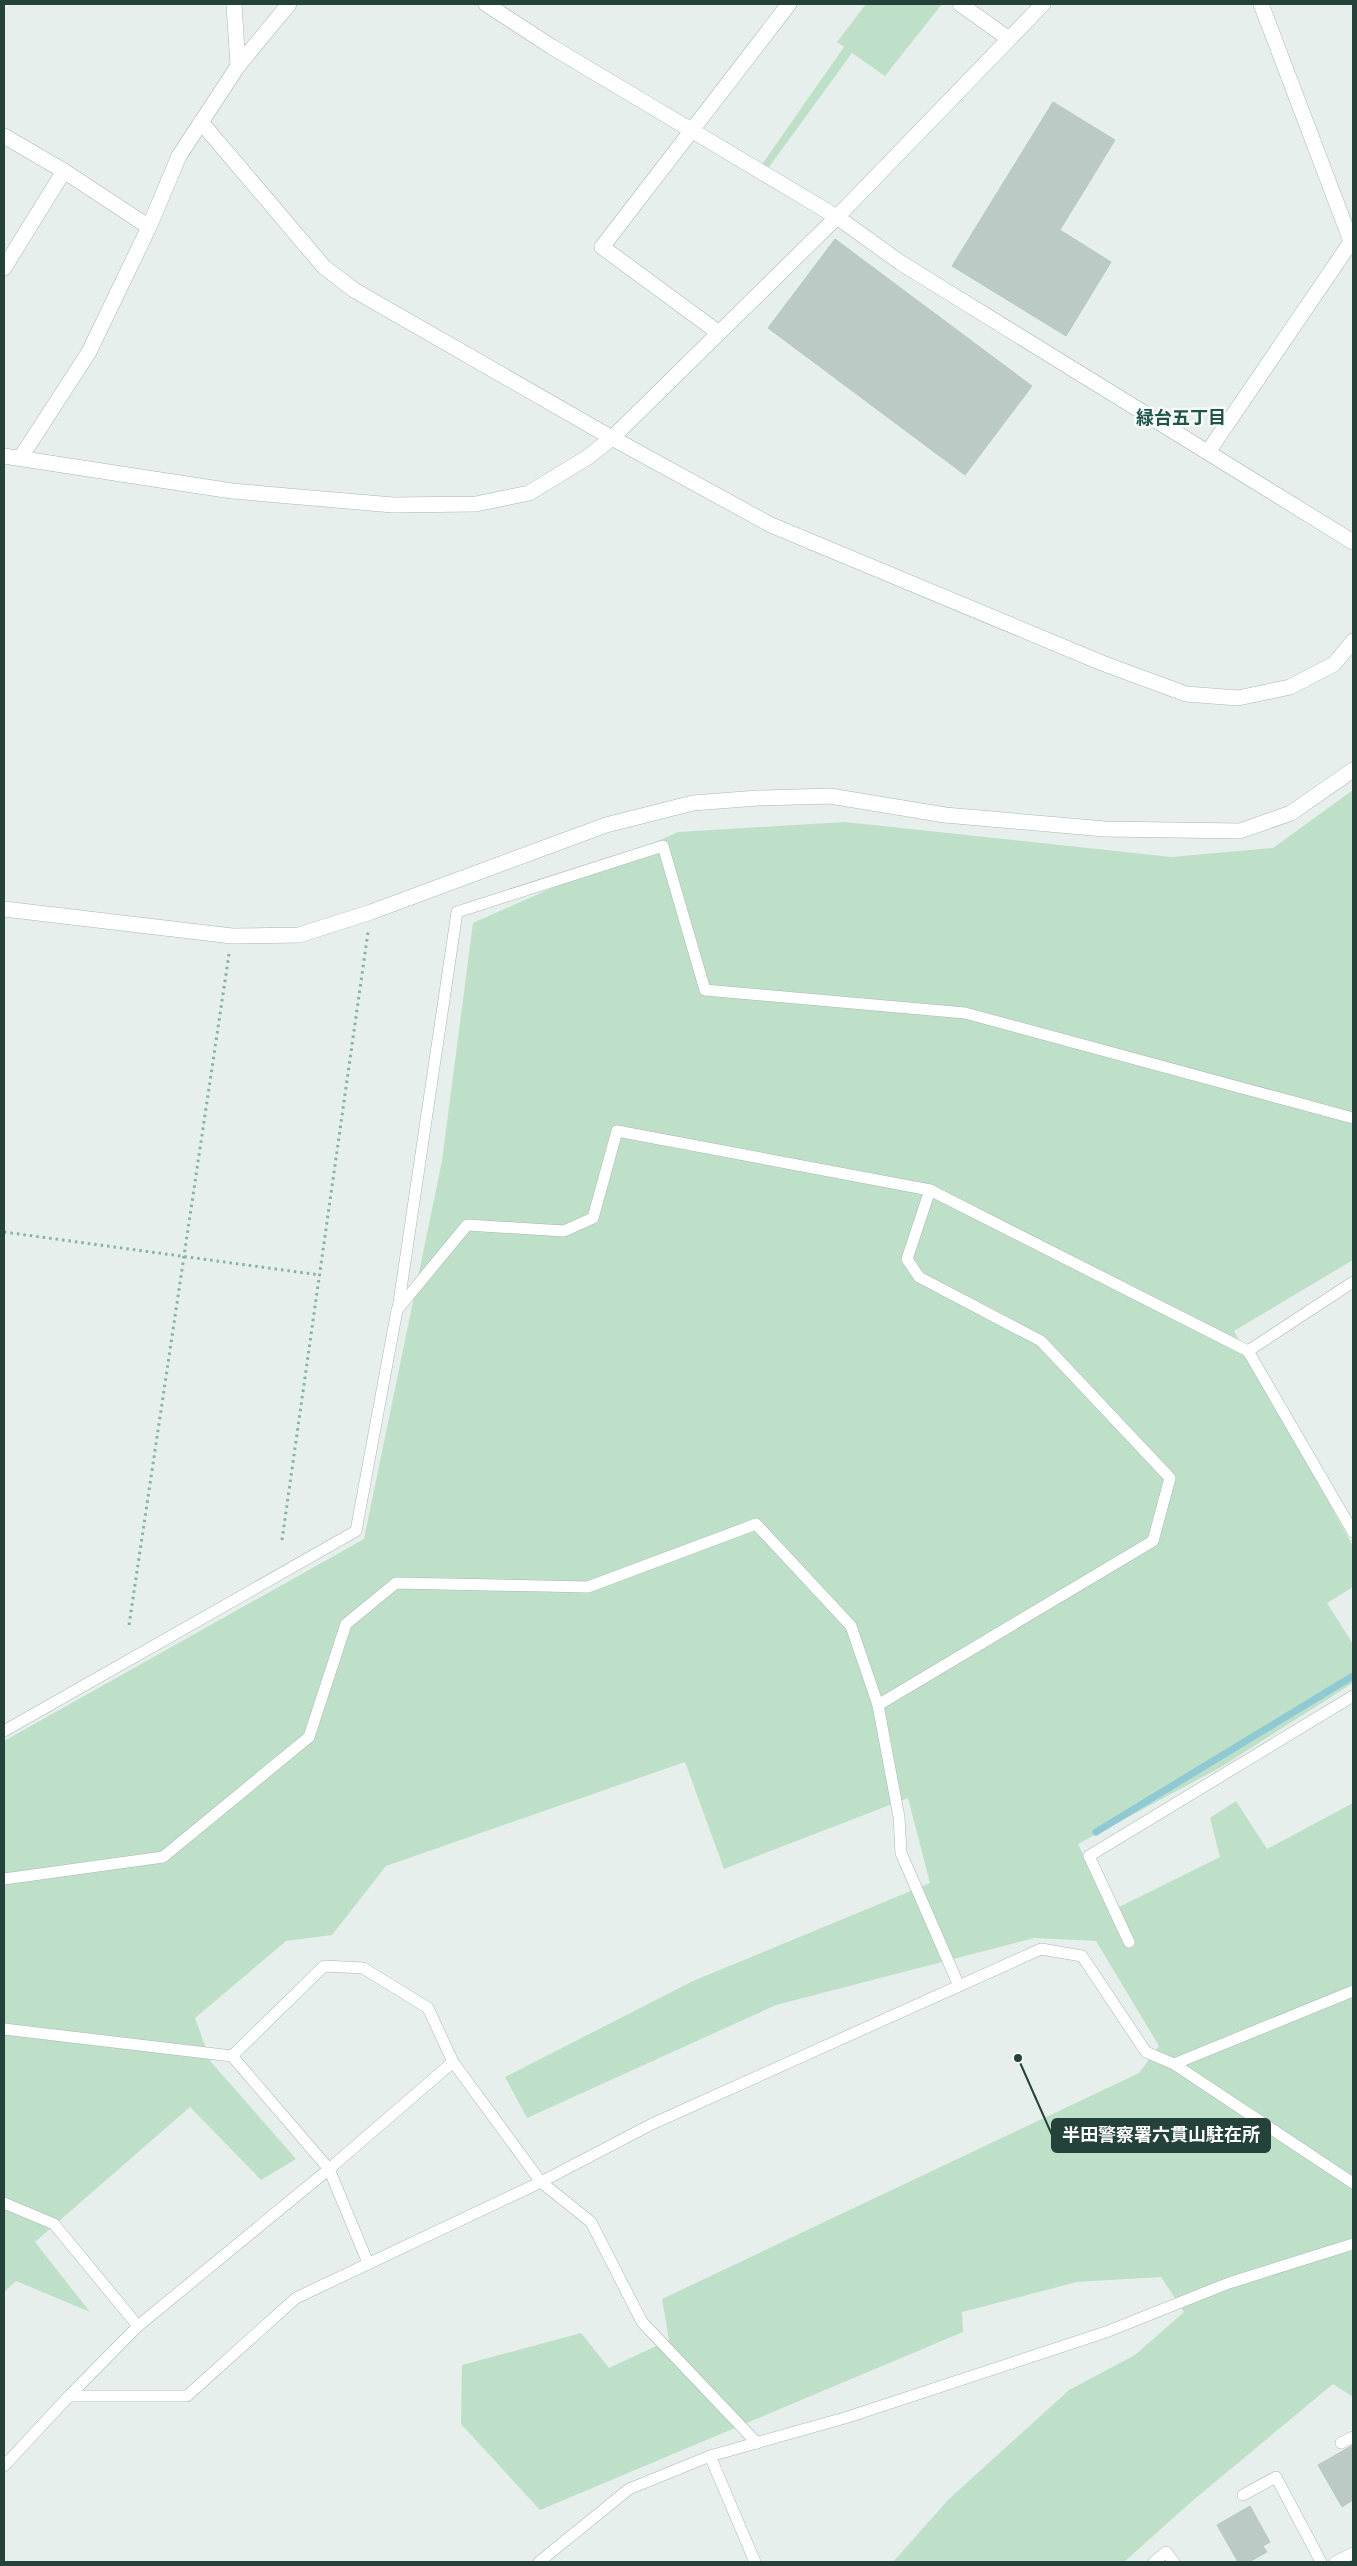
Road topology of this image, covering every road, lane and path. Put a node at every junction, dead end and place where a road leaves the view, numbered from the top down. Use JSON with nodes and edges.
{"nodes":[{"id":1,"x":234,"y":4,"type":"edge"},
{"id":2,"x":289,"y":4,"type":"edge"},
{"id":3,"x":486,"y":4,"type":"edge"},
{"id":4,"x":789,"y":4,"type":"edge"},
{"id":5,"x":960,"y":4,"type":"edge"},
{"id":6,"x":1044,"y":4,"type":"edge"},
{"id":7,"x":1260,"y":4,"type":"edge"},
{"id":8,"x":1009,"y":40,"type":"junction"},
{"id":9,"x":238,"y":66,"type":"junction"},
{"id":10,"x":201,"y":122,"type":"junction"},
{"id":11,"x":691,"y":131,"type":"junction"},
{"id":12,"x":4,"y":136,"type":"edge"},
{"id":13,"x":64,"y":171,"type":"junction"},
{"id":14,"x":837,"y":217,"type":"junction"},
{"id":15,"x":149,"y":227,"type":"junction"},
{"id":16,"x":1353,"y":242,"type":"edge"},
{"id":17,"x":4,"y":268,"type":"edge"},
{"id":18,"x":719,"y":333,"type":"junction"},
{"id":19,"x":612,"y":438,"type":"junction"},
{"id":20,"x":1208,"y":452,"type":"junction"},
{"id":21,"x":4,"y":456,"type":"edge"},
{"id":22,"x":21,"y":458,"type":"junction"},
{"id":23,"x":1353,"y":542,"type":"edge"},
{"id":24,"x":1353,"y":641,"type":"edge"},
{"id":25,"x":1353,"y":770,"type":"edge"},
{"id":26,"x":4,"y":909,"type":"edge"},
{"id":27,"x":371,"y":912,"type":"junction"},
{"id":28,"x":232,"y":936,"type":"junction"},
{"id":29,"x":1353,"y":1118,"type":"edge"},
{"id":30,"x":930,"y":1190,"type":"junction"},
{"id":31,"x":4,"y":1232,"type":"edge"},
{"id":32,"x":184,"y":1256,"type":"junction"},
{"id":33,"x":320,"y":1275,"type":"junction"},
{"id":34,"x":1353,"y":1282,"type":"edge"},
{"id":35,"x":397,"y":1310,"type":"junction"},
{"id":36,"x":1248,"y":1350,"type":"junction"},
{"id":37,"x":1353,"y":1532,"type":"edge"},
{"id":38,"x":282,"y":1540,"type":"dead end"},
{"id":39,"x":129,"y":1625,"type":"dead end"},
{"id":40,"x":1353,"y":1696,"type":"edge"},
{"id":41,"x":878,"y":1705,"type":"junction"},
{"id":42,"x":4,"y":1731,"type":"edge"},
{"id":43,"x":4,"y":1879,"type":"edge"},
{"id":44,"x":1129,"y":1942,"type":"dead end"},
{"id":45,"x":959,"y":1986,"type":"junction"},
{"id":46,"x":1353,"y":1991,"type":"edge"},
{"id":47,"x":4,"y":2029,"type":"edge"},
{"id":48,"x":232,"y":2056,"type":"junction"},
{"id":49,"x":453,"y":2062,"type":"junction"},
{"id":50,"x":1174,"y":2064,"type":"junction"},
{"id":51,"x":329,"y":2169,"type":"junction"},
{"id":52,"x":541,"y":2182,"type":"junction"},
{"id":53,"x":1353,"y":2183,"type":"edge"},
{"id":54,"x":4,"y":2203,"type":"edge"},
{"id":55,"x":1353,"y":2244,"type":"edge"},
{"id":56,"x":368,"y":2263,"type":"junction"},
{"id":57,"x":138,"y":2326,"type":"junction"},
{"id":58,"x":69,"y":2396,"type":"junction"},
{"id":59,"x":1353,"y":2437,"type":"edge"},
{"id":60,"x":757,"y":2442,"type":"junction"},
{"id":61,"x":1341,"y":2444,"type":"dead end"},
{"id":62,"x":710,"y":2456,"type":"junction"},
{"id":63,"x":4,"y":2466,"type":"edge"},
{"id":64,"x":1243,"y":2494,"type":"dead end"},
{"id":65,"x":1353,"y":2553,"type":"edge"},
{"id":66,"x":539,"y":2562,"type":"edge"},
{"id":67,"x":755,"y":2562,"type":"edge"},
{"id":68,"x":1154,"y":2562,"type":"edge"},
{"id":69,"x":1174,"y":2562,"type":"edge"},
{"id":70,"x":1321,"y":2562,"type":"edge"},
{"id":71,"x":1335,"y":2562,"type":"edge"}],
"edges":[{"from":1,"to":9,"type":"street"},
{"from":2,"to":9,"type":"street"},
{"from":3,"to":11,"type":"street"},
{"from":4,"to":11,"type":"street"},
{"from":5,"to":8,"type":"street"},
{"from":6,"to":8,"type":"street"},
{"from":7,"to":16,"type":"street"},
{"from":8,"to":14,"type":"street"},
{"from":9,"to":10,"type":"street"},
{"from":10,"to":15,"type":"street"},
{"from":10,"to":19,"type":"street"},
{"from":11,"to":14,"type":"street"},
{"from":11,"to":18,"type":"street"},
{"from":12,"to":13,"type":"street"},
{"from":13,"to":15,"type":"street"},
{"from":13,"to":17,"type":"street"},
{"from":14,"to":18,"type":"street"},
{"from":14,"to":20,"type":"street"},
{"from":15,"to":22,"type":"street"},
{"from":16,"to":20,"type":"street"},
{"from":18,"to":19,"type":"street"},
{"from":19,"to":22,"type":"street"},
{"from":19,"to":24,"type":"street"},
{"from":20,"to":23,"type":"street"},
{"from":21,"to":22,"type":"street"},
{"from":25,"to":27,"type":"street"},
{"from":26,"to":28,"type":"street"},
{"from":27,"to":28,"type":"street"},
{"from":27,"to":33,"type":"path"},
{"from":28,"to":32,"type":"path"},
{"from":29,"to":35,"type":"lane"},
{"from":30,"to":35,"type":"lane"},
{"from":30,"to":36,"type":"lane"},
{"from":30,"to":41,"type":"lane"},
{"from":31,"to":32,"type":"path"},
{"from":32,"to":33,"type":"path"},
{"from":32,"to":39,"type":"path"},
{"from":33,"to":38,"type":"path"},
{"from":34,"to":36,"type":"lane"},
{"from":35,"to":42,"type":"lane"},
{"from":36,"to":37,"type":"lane"},
{"from":40,"to":44,"type":"lane"},
{"from":41,"to":43,"type":"lane"},
{"from":41,"to":45,"type":"lane"},
{"from":45,"to":50,"type":"lane"},
{"from":45,"to":52,"type":"lane"},
{"from":46,"to":50,"type":"lane"},
{"from":47,"to":48,"type":"lane"},
{"from":48,"to":49,"type":"lane"},
{"from":48,"to":51,"type":"lane"},
{"from":49,"to":51,"type":"lane"},
{"from":49,"to":52,"type":"lane"},
{"from":50,"to":53,"type":"lane"},
{"from":51,"to":56,"type":"lane"},
{"from":51,"to":57,"type":"lane"},
{"from":52,"to":56,"type":"lane"},
{"from":52,"to":60,"type":"lane"},
{"from":54,"to":57,"type":"lane"},
{"from":55,"to":60,"type":"lane"},
{"from":56,"to":58,"type":"lane"},
{"from":57,"to":58,"type":"lane"},
{"from":58,"to":63,"type":"lane"},
{"from":59,"to":61,"type":"lane"},
{"from":60,"to":62,"type":"lane"},
{"from":62,"to":66,"type":"lane"},
{"from":62,"to":67,"type":"lane"},
{"from":64,"to":70,"type":"lane"},
{"from":65,"to":71,"type":"lane"},
{"from":68,"to":69,"type":"lane"}]}
